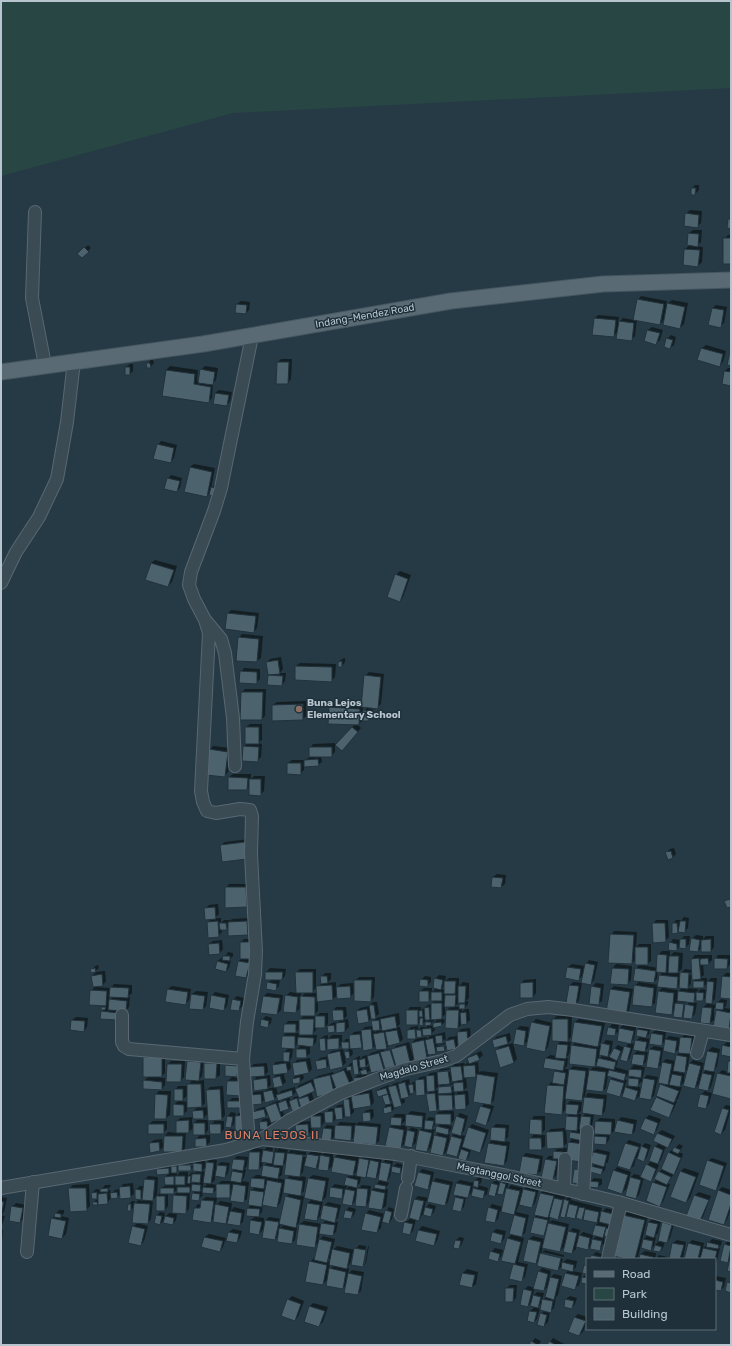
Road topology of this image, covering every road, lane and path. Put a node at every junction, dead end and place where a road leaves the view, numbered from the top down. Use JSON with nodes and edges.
{"nodes":[{"id":1,"x":35,"y":212,"type":"dead end"},
{"id":2,"x":731,"y":280,"type":"edge"},
{"id":3,"x":252,"y":336,"type":"junction"},
{"id":4,"x":74,"y":361,"type":"junction"},
{"id":5,"x":45,"y":365,"type":"junction"},
{"id":6,"x":1,"y":372,"type":"edge"},
{"id":7,"x":1,"y":583,"type":"edge"},
{"id":8,"x":206,"y":620,"type":"junction"},
{"id":9,"x":235,"y":766,"type":"dead end"},
{"id":10,"x":122,"y":1015,"type":"dead end"},
{"id":11,"x":703,"y":1031,"type":"junction"},
{"id":12,"x":731,"y":1035,"type":"edge"},
{"id":13,"x":698,"y":1053,"type":"dead end"},
{"id":14,"x":243,"y":1059,"type":"junction"},
{"id":15,"x":587,"y":1131,"type":"dead end"},
{"id":16,"x":262,"y":1139,"type":"junction"},
{"id":17,"x":249,"y":1143,"type":"junction"},
{"id":18,"x":411,"y":1156,"type":"junction"},
{"id":19,"x":565,"y":1159,"type":"dead end"},
{"id":20,"x":32,"y":1182,"type":"junction"},
{"id":21,"x":1,"y":1188,"type":"edge"},
{"id":22,"x":564,"y":1189,"type":"junction"},
{"id":23,"x":583,"y":1194,"type":"junction"},
{"id":24,"x":621,"y":1203,"type":"junction"},
{"id":25,"x":401,"y":1215,"type":"dead end"},
{"id":26,"x":731,"y":1235,"type":"edge"},
{"id":27,"x":27,"y":1252,"type":"dead end"},
{"id":28,"x":608,"y":1258,"type":"dead end"}],
"edges":[{"from":1,"to":5,"type":"street"},
{"from":2,"to":3,"type":"main road","name":"Indang–Mendez Road"},
{"from":3,"to":4,"type":"main road","name":"Indang–Mendez Road"},
{"from":3,"to":8,"type":"street"},
{"from":4,"to":5,"type":"main road","name":"Indang–Mendez Road"},
{"from":4,"to":7,"type":"street"},
{"from":5,"to":6,"type":"main road","name":"Indang–Mendez Road"},
{"from":8,"to":9,"type":"street"},
{"from":8,"to":14,"type":"street"},
{"from":10,"to":14,"type":"street"},
{"from":11,"to":12,"type":"street","name":"Magdalo Street"},
{"from":11,"to":13,"type":"street"},
{"from":11,"to":16,"type":"street","name":"Magdalo Street"},
{"from":14,"to":17,"type":"street"},
{"from":15,"to":23,"type":"street"},
{"from":16,"to":17,"type":"street"},
{"from":16,"to":18,"type":"street","name":"Magtanggol Street"},
{"from":17,"to":20,"type":"street"},
{"from":18,"to":22,"type":"street","name":"Magtanggol Street"},
{"from":18,"to":25,"type":"street"},
{"from":19,"to":22,"type":"street"},
{"from":20,"to":21,"type":"street"},
{"from":20,"to":27,"type":"street"},
{"from":22,"to":23,"type":"street","name":"Magtanggol Street"},
{"from":23,"to":24,"type":"street","name":"Magtanggol Street"},
{"from":24,"to":26,"type":"street","name":"Magtanggol Street"},
{"from":24,"to":28,"type":"street"}]}
